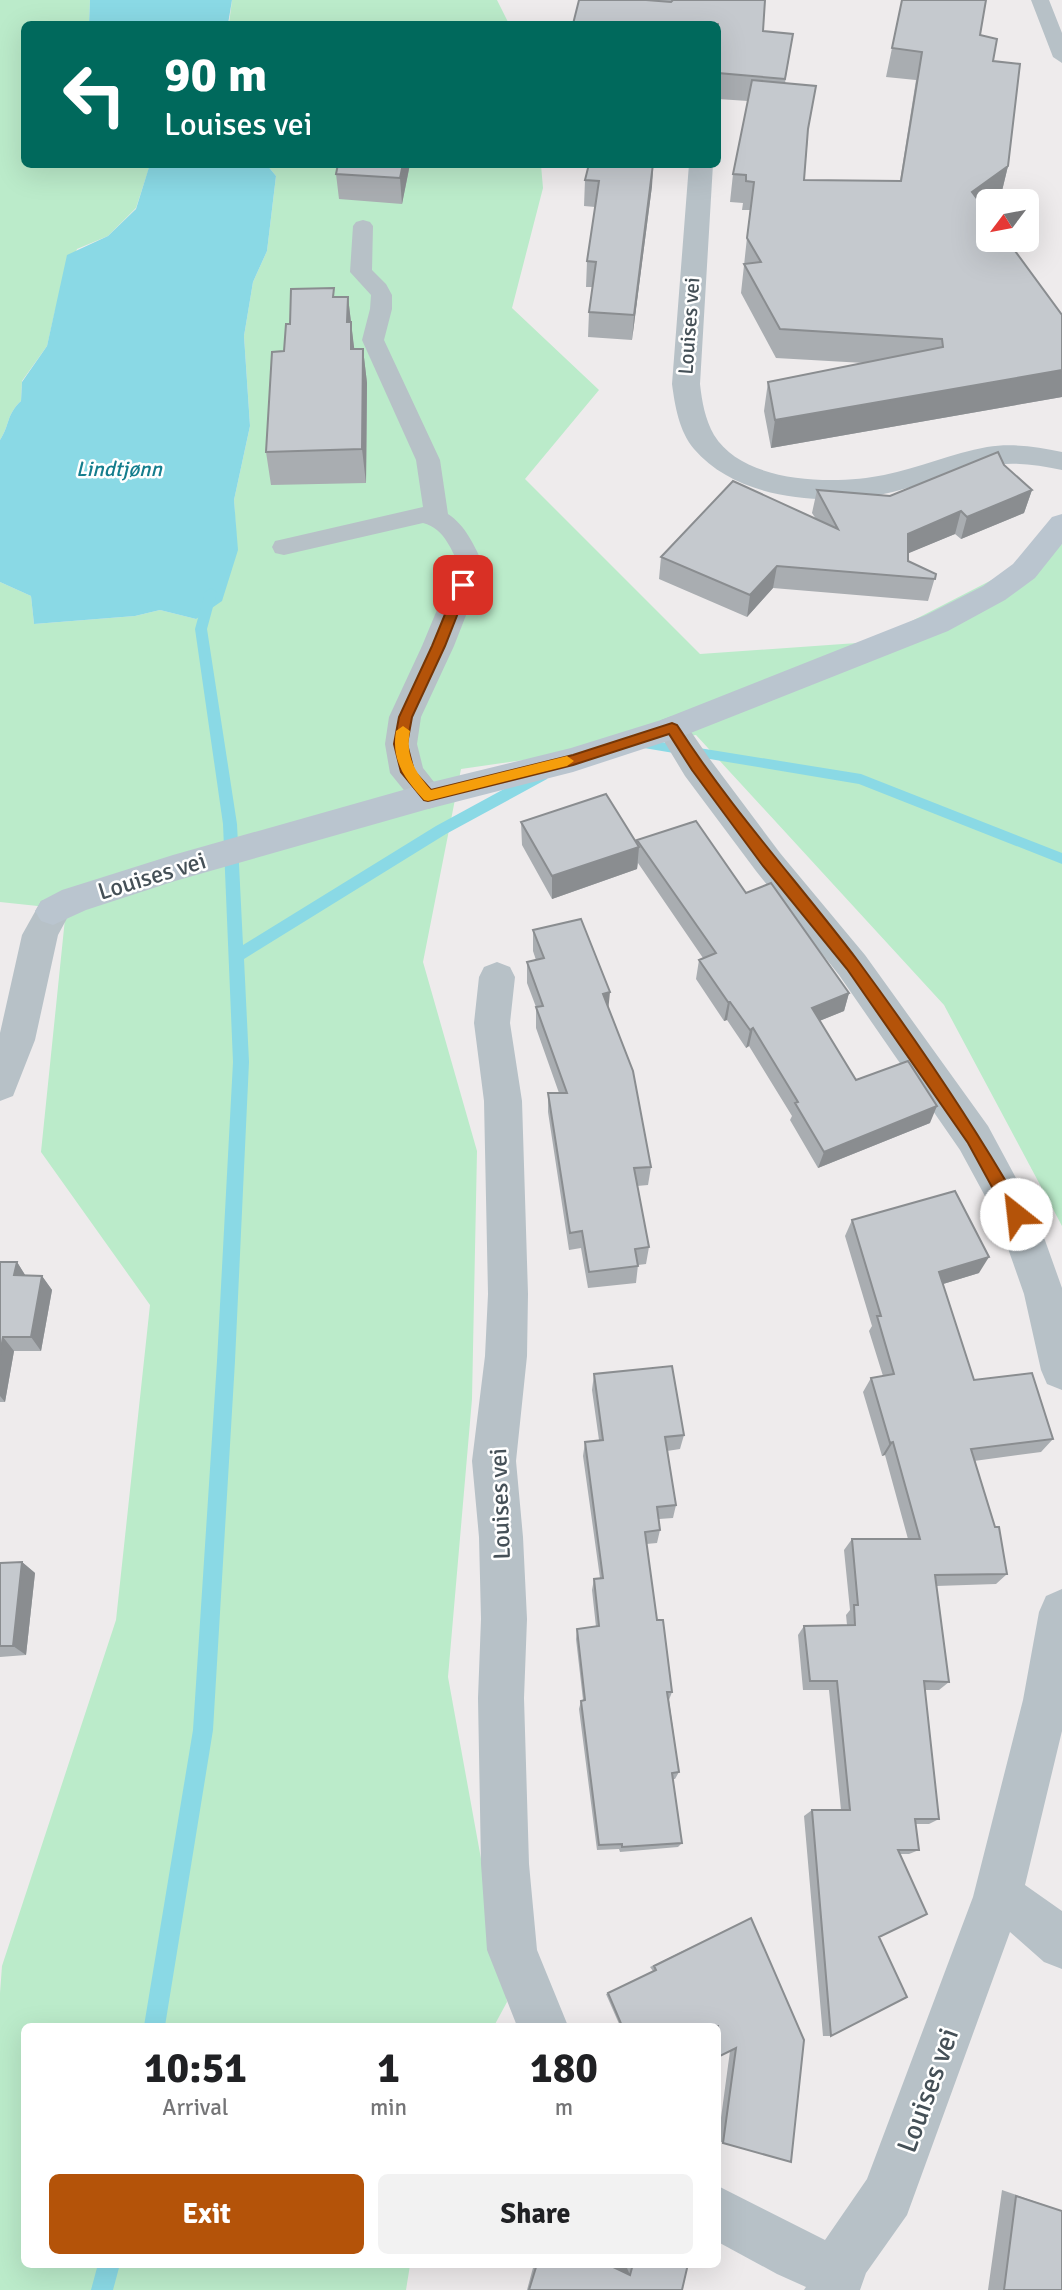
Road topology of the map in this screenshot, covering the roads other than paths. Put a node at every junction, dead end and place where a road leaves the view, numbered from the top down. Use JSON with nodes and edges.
{"nodes":[{"id":1,"x":1040,"y":0,"type":"edge"},
{"id":2,"x":1062,"y":57,"type":"edge"},
{"id":3,"x":701,"y":168,"type":"edge"},
{"id":4,"x":363,"y":226,"type":"dead end"},
{"id":5,"x":1062,"y":461,"type":"edge"},
{"id":6,"x":436,"y":516,"type":"junction"},
{"id":7,"x":1062,"y":524,"type":"edge"},
{"id":8,"x":284,"y":547,"type":"dead end"},
{"id":9,"x":471,"y":564,"type":"joint"},
{"id":10,"x":672,"y":728,"type":"junction"},
{"id":11,"x":428,"y":796,"type":"junction"},
{"id":12,"x":497,"y":977,"type":"dead end"},
{"id":13,"x":0,"y":1086,"type":"edge"},
{"id":14,"x":1062,"y":1370,"type":"edge"},
{"id":15,"x":1062,"y":1612,"type":"edge"},
{"id":16,"x":998,"y":1897,"type":"junction"},
{"id":17,"x":1062,"y":1944,"type":"edge"},
{"id":18,"x":542,"y":2023,"type":"edge"},
{"id":19,"x":721,"y":2215,"type":"edge"},
{"id":20,"x":835,"y":2282,"type":"edge"}],
"edges":[{"from":1,"to":2,"type":"lane"},
{"from":3,"to":5,"type":"street","name":"Louises vei"},
{"from":4,"to":6,"type":"lane"},
{"from":6,"to":8,"type":"lane"},
{"from":6,"to":9,"type":"lane"},
{"from":7,"to":10,"type":"street","name":"Louises vei"},
{"from":9,"to":11,"type":"street"},
{"from":10,"to":11,"type":"street","name":"Louises vei"},
{"from":10,"to":14,"type":"street"},
{"from":11,"to":13,"type":"street","name":"Louises vei"},
{"from":12,"to":18,"type":"street","name":"Louises vei"},
{"from":15,"to":16,"type":"street","name":"Louises vei"},
{"from":16,"to":17,"type":"street"},
{"from":16,"to":20,"type":"street","name":"Louises vei"},
{"from":19,"to":20,"type":"street","name":"Louises vei"}]}
